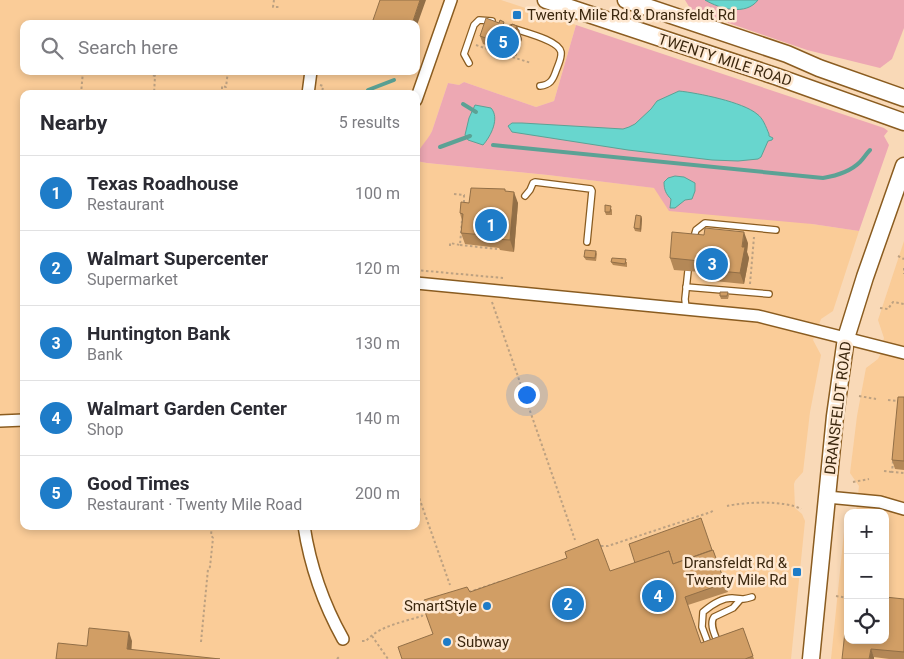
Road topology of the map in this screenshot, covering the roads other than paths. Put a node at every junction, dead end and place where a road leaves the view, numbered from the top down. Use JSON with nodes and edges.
{"nodes":[{"id":1,"x":451,"y":0,"type":"edge"},
{"id":2,"x":546,"y":0,"type":"edge"},
{"id":3,"x":626,"y":0,"type":"edge"},
{"id":4,"x":500,"y":24,"type":"edge"},
{"id":5,"x":509,"y":27,"type":"edge"},
{"id":6,"x":469,"y":63,"type":"dead end"},
{"id":7,"x":310,"y":75,"type":"edge"},
{"id":8,"x":540,"y":86,"type":"dead end"},
{"id":9,"x":309,"y":90,"type":"edge"},
{"id":10,"x":420,"y":90,"type":"edge"},
{"id":11,"x":904,"y":98,"type":"edge"},
{"id":12,"x":904,"y":122,"type":"edge"},
{"id":13,"x":904,"y":166,"type":"edge"},
{"id":14,"x":525,"y":196,"type":"dead end"},
{"id":15,"x":776,"y":230,"type":"dead end"},
{"id":16,"x":587,"y":242,"type":"dead end"},
{"id":17,"x":692,"y":244,"type":"edge"},
{"id":18,"x":688,"y":271,"type":"edge"},
{"id":19,"x":420,"y":283,"type":"edge"},
{"id":20,"x":686,"y":287,"type":"junction"},
{"id":21,"x":769,"y":294,"type":"dead end"},
{"id":22,"x":686,"y":309,"type":"junction"},
{"id":23,"x":846,"y":338,"type":"junction"},
{"id":24,"x":904,"y":353,"type":"edge"},
{"id":25,"x":20,"y":420,"type":"edge"},
{"id":26,"x":0,"y":421,"type":"edge"},
{"id":27,"x":827,"y":496,"type":"junction"},
{"id":28,"x":904,"y":509,"type":"edge"},
{"id":29,"x":305,"y":530,"type":"edge"},
{"id":30,"x":752,"y":597,"type":"dead end"},
{"id":31,"x":740,"y":600,"type":"junction"},
{"id":32,"x":343,"y":639,"type":"dead end"},
{"id":33,"x":720,"y":651,"type":"edge"},
{"id":34,"x":714,"y":659,"type":"edge"},
{"id":35,"x":811,"y":659,"type":"edge"}],
"edges":[{"from":1,"to":10,"type":"street"},
{"from":2,"to":12,"type":"main road","name":"TWENTY MILE ROAD"},
{"from":3,"to":11,"type":"main road","name":"TWENTY MILE ROAD"},
{"from":4,"to":6,"type":"lane"},
{"from":5,"to":8,"type":"lane"},
{"from":7,"to":9,"type":"street"},
{"from":13,"to":23,"type":"main road","name":"DRANSFELDT ROAD"},
{"from":14,"to":16,"type":"lane"},
{"from":15,"to":17,"type":"lane"},
{"from":18,"to":20,"type":"lane"},
{"from":19,"to":22,"type":"street"},
{"from":20,"to":21,"type":"lane"},
{"from":20,"to":22,"type":"lane"},
{"from":22,"to":23,"type":"street"},
{"from":23,"to":24,"type":"street"},
{"from":23,"to":27,"type":"main road","name":"DRANSFELDT ROAD"},
{"from":25,"to":26,"type":"street"},
{"from":27,"to":28,"type":"street"},
{"from":27,"to":35,"type":"main road","name":"DRANSFELDT ROAD"},
{"from":29,"to":32,"type":"street"},
{"from":30,"to":31,"type":"lane"},
{"from":31,"to":33,"type":"lane"},
{"from":31,"to":34,"type":"lane"}]}
